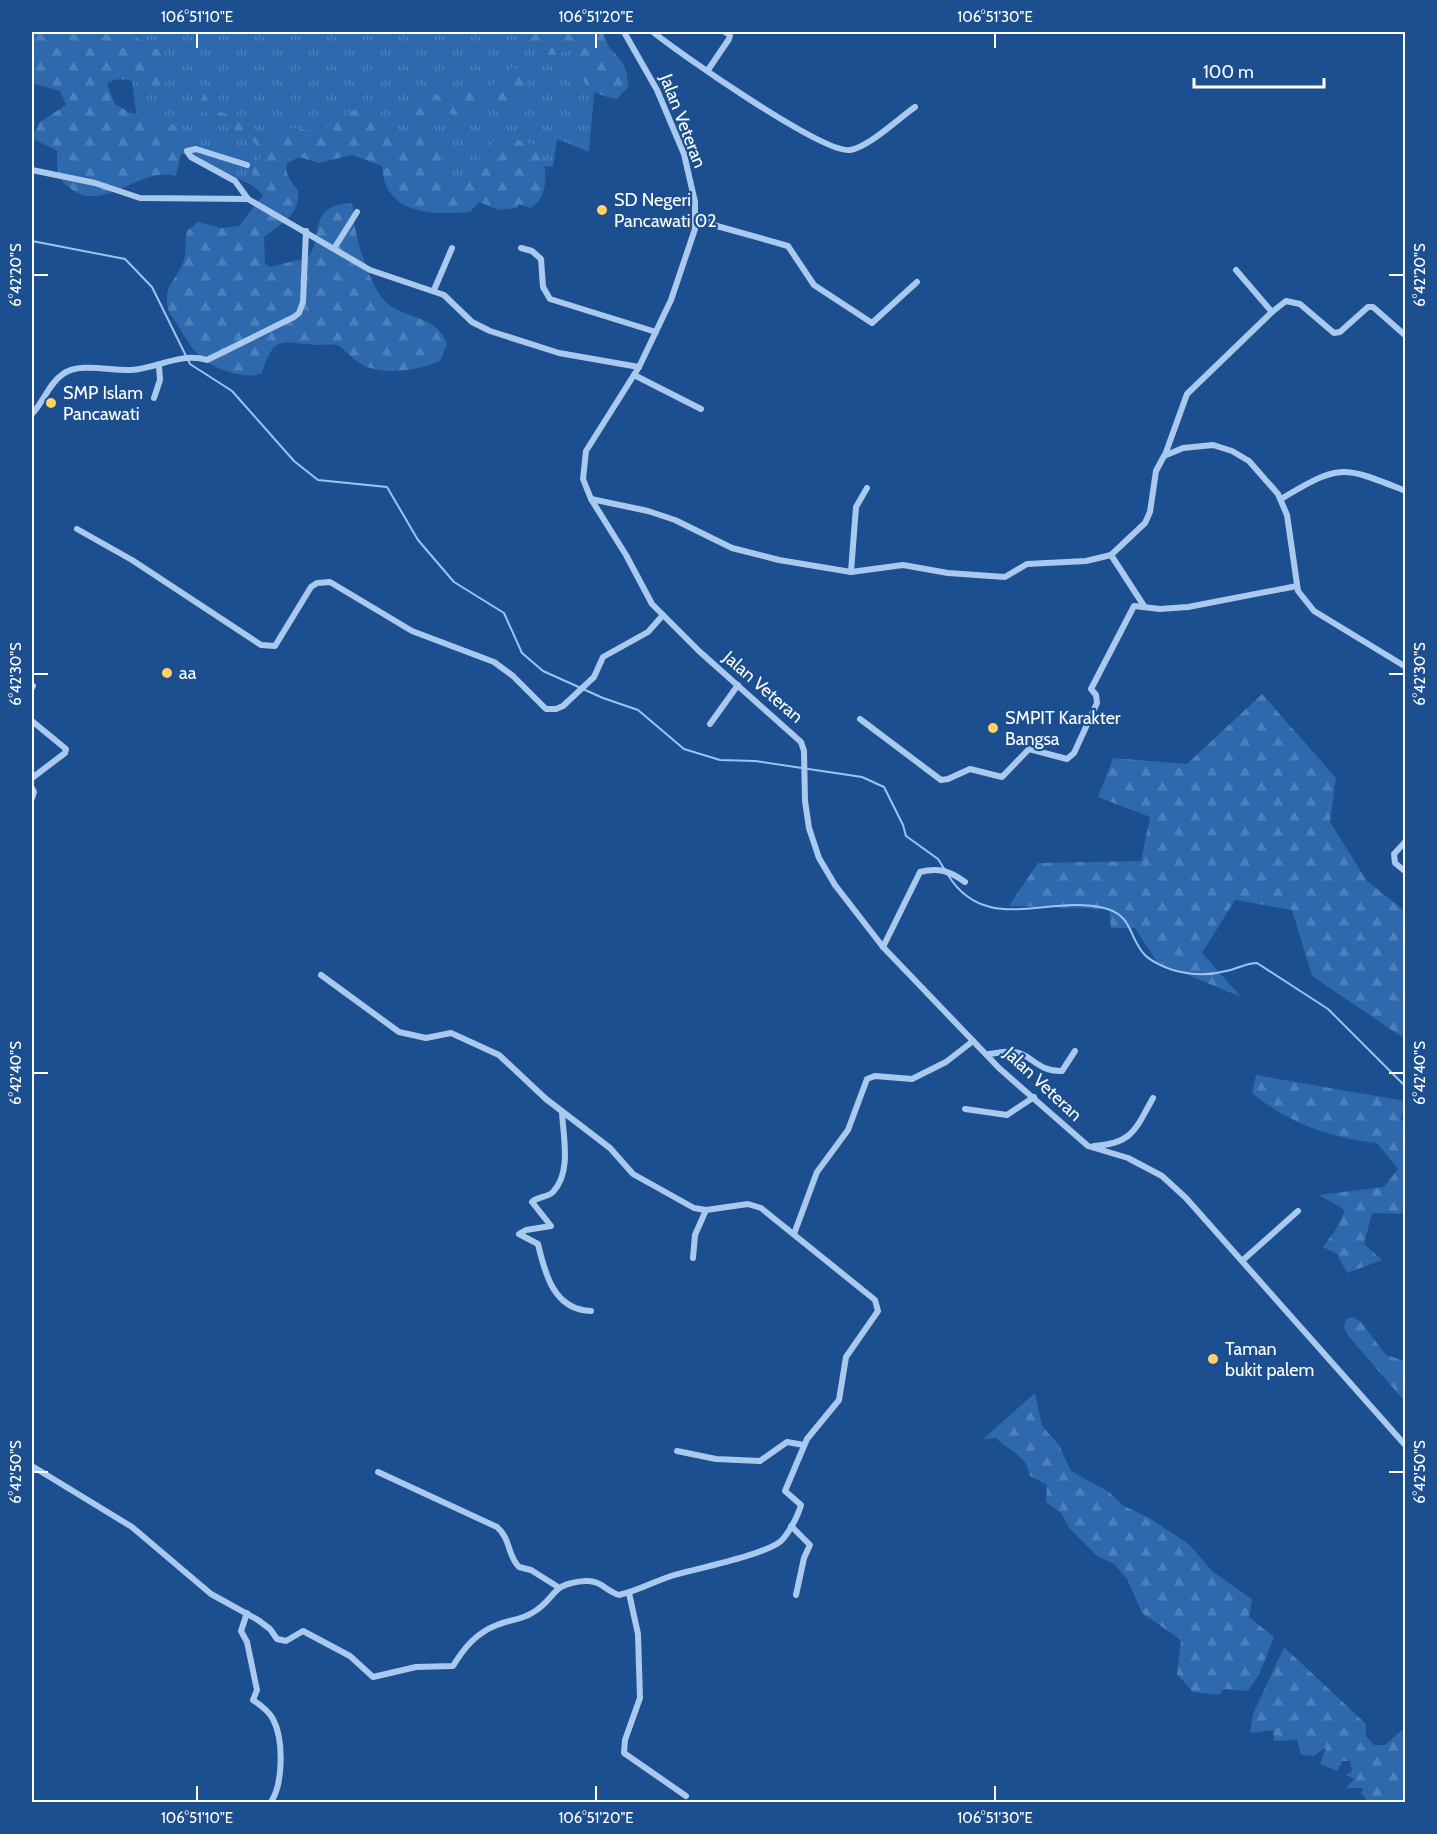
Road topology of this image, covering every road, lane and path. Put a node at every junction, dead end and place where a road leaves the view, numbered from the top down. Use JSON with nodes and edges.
{"nodes":[{"id":1,"x":624,"y":32,"type":"edge"},
{"id":2,"x":653,"y":32,"type":"edge"},
{"id":3,"x":725,"y":32,"type":"edge"},
{"id":4,"x":708,"y":70,"type":"junction"},
{"id":5,"x":915,"y":107,"type":"dead end"},
{"id":6,"x":247,"y":165,"type":"dead end"},
{"id":7,"x":32,"y":170,"type":"edge"},
{"id":8,"x":248,"y":199,"type":"junction"},
{"id":9,"x":357,"y":212,"type":"dead end"},
{"id":10,"x":696,"y":216,"type":"junction"},
{"id":11,"x":306,"y":231,"type":"junction"},
{"id":12,"x":335,"y":247,"type":"junction"},
{"id":13,"x":452,"y":248,"type":"dead end"},
{"id":14,"x":521,"y":248,"type":"dead end"},
{"id":15,"x":1236,"y":270,"type":"dead end"},
{"id":16,"x":917,"y":282,"type":"dead end"},
{"id":17,"x":434,"y":290,"type":"junction"},
{"id":18,"x":1272,"y":312,"type":"junction"},
{"id":19,"x":656,"y":332,"type":"junction"},
{"id":20,"x":1406,"y":336,"type":"edge"},
{"id":21,"x":159,"y":366,"type":"junction"},
{"id":22,"x":639,"y":367,"type":"junction"},
{"id":23,"x":634,"y":375,"type":"junction"},
{"id":24,"x":154,"y":398,"type":"dead end"},
{"id":25,"x":701,"y":409,"type":"dead end"},
{"id":26,"x":32,"y":414,"type":"edge"},
{"id":27,"x":1164,"y":456,"type":"junction"},
{"id":28,"x":867,"y":488,"type":"dead end"},
{"id":29,"x":1406,"y":491,"type":"edge"},
{"id":30,"x":591,"y":499,"type":"junction"},
{"id":31,"x":1281,"y":499,"type":"junction"},
{"id":32,"x":77,"y":529,"type":"dead end"},
{"id":33,"x":1111,"y":555,"type":"junction"},
{"id":34,"x":851,"y":572,"type":"junction"},
{"id":35,"x":1297,"y":586,"type":"junction"},
{"id":36,"x":1143,"y":606,"type":"junction"},
{"id":37,"x":663,"y":615,"type":"junction"},
{"id":38,"x":1406,"y":667,"type":"edge"},
{"id":39,"x":738,"y":685,"type":"junction"},
{"id":40,"x":860,"y":719,"type":"dead end"},
{"id":41,"x":32,"y":721,"type":"edge"},
{"id":42,"x":710,"y":724,"type":"dead end"},
{"id":43,"x":32,"y":778,"type":"edge"},
{"id":44,"x":32,"y":788,"type":"edge"},
{"id":45,"x":32,"y":798,"type":"edge"},
{"id":46,"x":1406,"y":841,"type":"edge"},
{"id":47,"x":1406,"y":872,"type":"edge"},
{"id":48,"x":965,"y":882,"type":"dead end"},
{"id":49,"x":883,"y":947,"type":"junction"},
{"id":50,"x":321,"y":975,"type":"dead end"},
{"id":51,"x":974,"y":1041,"type":"junction"},
{"id":52,"x":1075,"y":1051,"type":"dead end"},
{"id":53,"x":989,"y":1054,"type":"junction"},
{"id":54,"x":1034,"y":1097,"type":"junction"},
{"id":55,"x":1153,"y":1098,"type":"dead end"},
{"id":56,"x":965,"y":1109,"type":"dead end"},
{"id":57,"x":562,"y":1112,"type":"junction"},
{"id":58,"x":1088,"y":1146,"type":"junction"},
{"id":59,"x":706,"y":1210,"type":"junction"},
{"id":60,"x":1298,"y":1211,"type":"dead end"},
{"id":61,"x":794,"y":1234,"type":"junction"},
{"id":62,"x":693,"y":1258,"type":"dead end"},
{"id":63,"x":1243,"y":1260,"type":"junction"},
{"id":64,"x":591,"y":1311,"type":"dead end"},
{"id":65,"x":804,"y":1445,"type":"junction"},
{"id":66,"x":1406,"y":1446,"type":"edge"},
{"id":67,"x":677,"y":1451,"type":"dead end"},
{"id":68,"x":32,"y":1466,"type":"edge"},
{"id":69,"x":378,"y":1472,"type":"dead end"},
{"id":70,"x":791,"y":1526,"type":"junction"},
{"id":71,"x":558,"y":1587,"type":"junction"},
{"id":72,"x":629,"y":1593,"type":"junction"},
{"id":73,"x":796,"y":1595,"type":"dead end"},
{"id":74,"x":247,"y":1613,"type":"junction"},
{"id":75,"x":686,"y":1796,"type":"dead end"},
{"id":76,"x":271,"y":1803,"type":"edge"}],
"edges":[{"from":1,"to":10,"type":"street","name":"Jalan Veteran"},
{"from":2,"to":4,"type":"street"},
{"from":3,"to":4,"type":"street"},
{"from":4,"to":5,"type":"street"},
{"from":6,"to":8,"type":"street"},
{"from":7,"to":8,"type":"street"},
{"from":8,"to":11,"type":"street"},
{"from":9,"to":12,"type":"street"},
{"from":10,"to":16,"type":"street"},
{"from":10,"to":19,"type":"street","name":"Jalan Veteran"},
{"from":11,"to":12,"type":"street"},
{"from":11,"to":21,"type":"street"},
{"from":12,"to":17,"type":"street"},
{"from":13,"to":17,"type":"street"},
{"from":14,"to":19,"type":"street"},
{"from":15,"to":18,"type":"street"},
{"from":17,"to":22,"type":"street"},
{"from":18,"to":20,"type":"street"},
{"from":18,"to":27,"type":"street"},
{"from":19,"to":22,"type":"street","name":"Jalan Veteran"},
{"from":21,"to":24,"type":"street"},
{"from":21,"to":26,"type":"street"},
{"from":22,"to":23,"type":"street","name":"Jalan Veteran"},
{"from":23,"to":25,"type":"street"},
{"from":23,"to":30,"type":"street","name":"Jalan Veteran"},
{"from":27,"to":31,"type":"street"},
{"from":27,"to":33,"type":"street"},
{"from":28,"to":34,"type":"street"},
{"from":29,"to":31,"type":"street"},
{"from":30,"to":34,"type":"street"},
{"from":30,"to":37,"type":"street","name":"Jalan Veteran"},
{"from":31,"to":35,"type":"street"},
{"from":32,"to":37,"type":"street"},
{"from":33,"to":34,"type":"street"},
{"from":33,"to":36,"type":"street"},
{"from":35,"to":36,"type":"street"},
{"from":35,"to":38,"type":"street"},
{"from":36,"to":40,"type":"street"},
{"from":37,"to":39,"type":"street","name":"Jalan Veteran"},
{"from":39,"to":42,"type":"street"},
{"from":39,"to":49,"type":"street","name":"Jalan Veteran"},
{"from":41,"to":43,"type":"street"},
{"from":44,"to":45,"type":"street"},
{"from":46,"to":47,"type":"street"},
{"from":48,"to":49,"type":"street"},
{"from":49,"to":51,"type":"street","name":"Jalan Veteran"},
{"from":50,"to":57,"type":"street"},
{"from":51,"to":53,"type":"street","name":"Jalan Veteran"},
{"from":51,"to":61,"type":"street"},
{"from":52,"to":53,"type":"street"},
{"from":53,"to":54,"type":"street","name":"Jalan Veteran"},
{"from":54,"to":56,"type":"street"},
{"from":54,"to":58,"type":"street","name":"Jalan Veteran"},
{"from":55,"to":58,"type":"street"},
{"from":57,"to":59,"type":"street"},
{"from":57,"to":64,"type":"street"},
{"from":58,"to":63,"type":"street","name":"Jalan Veteran"},
{"from":59,"to":61,"type":"street"},
{"from":59,"to":62,"type":"street"},
{"from":60,"to":63,"type":"street"},
{"from":61,"to":65,"type":"street"},
{"from":63,"to":66,"type":"street","name":"Jalan Veteran"},
{"from":65,"to":67,"type":"street"},
{"from":65,"to":70,"type":"street"},
{"from":68,"to":74,"type":"street"},
{"from":69,"to":71,"type":"street"},
{"from":70,"to":72,"type":"street"},
{"from":70,"to":73,"type":"street"},
{"from":71,"to":72,"type":"street"},
{"from":71,"to":74,"type":"street"},
{"from":72,"to":75,"type":"street"},
{"from":74,"to":76,"type":"street"}]}
